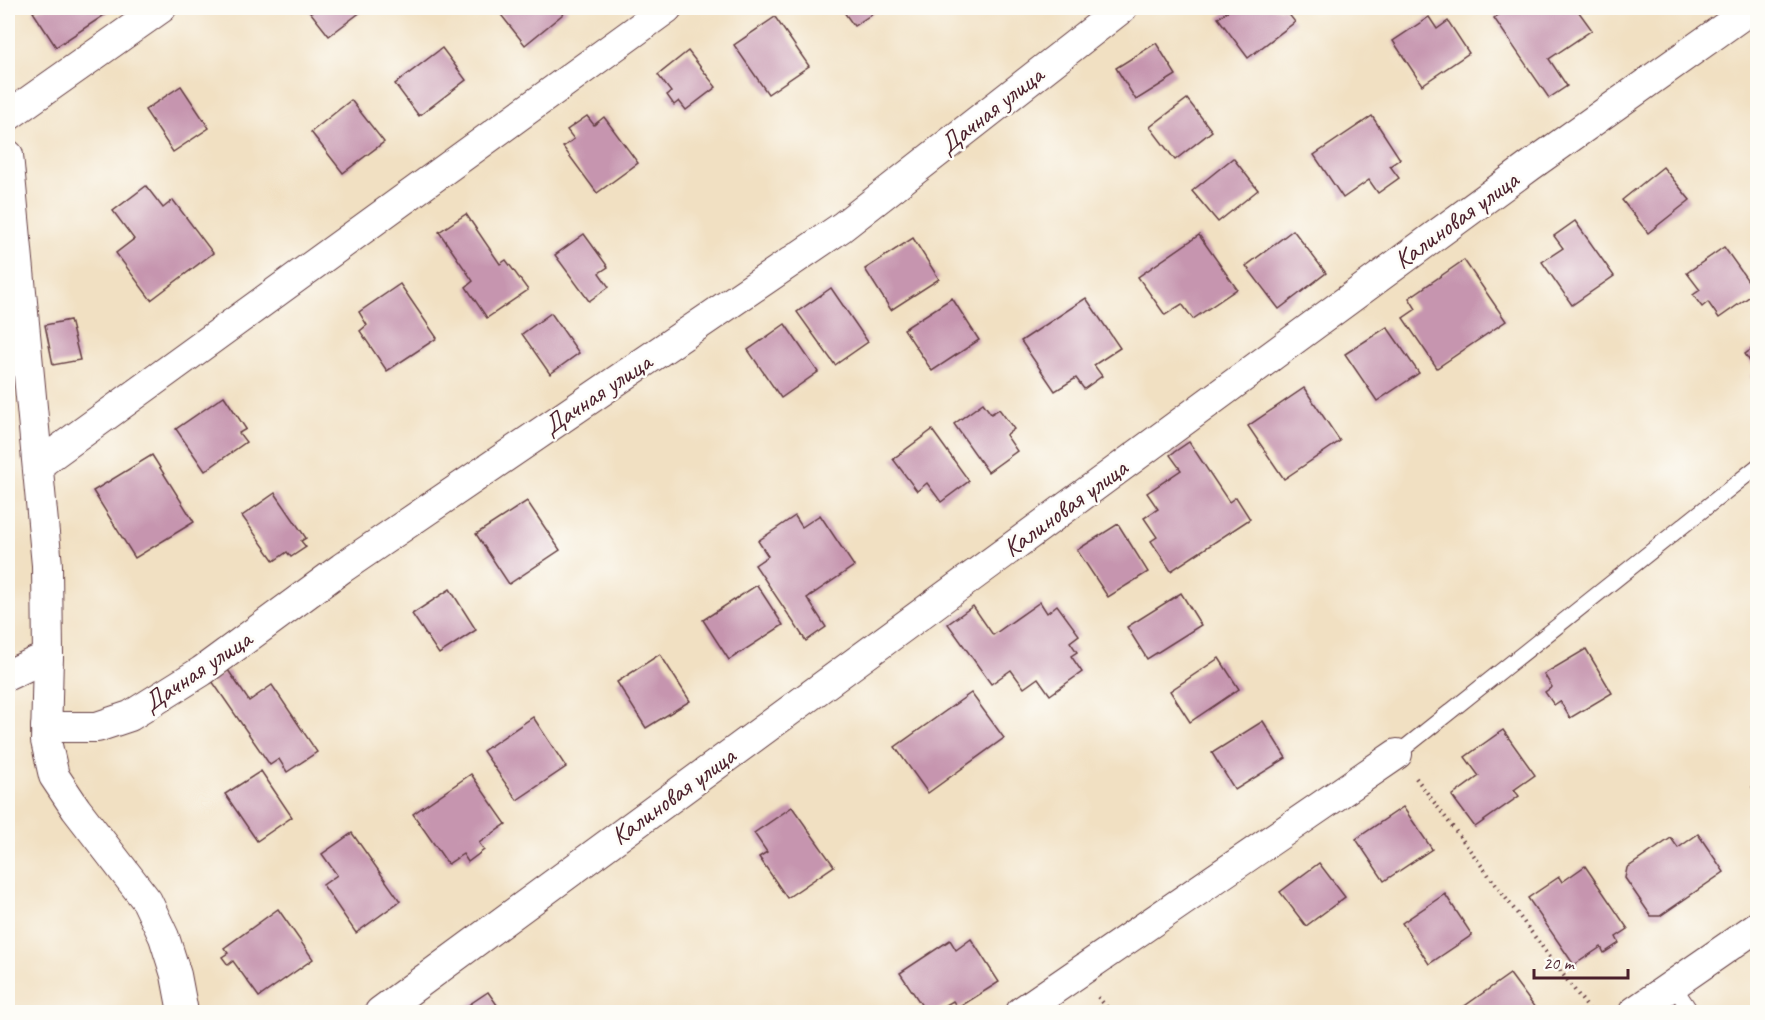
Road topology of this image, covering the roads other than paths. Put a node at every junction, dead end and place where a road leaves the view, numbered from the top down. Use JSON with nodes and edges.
{"nodes":[{"id":1,"x":161,"y":8,"type":"edge"},
{"id":2,"x":667,"y":8,"type":"edge"},
{"id":3,"x":1122,"y":8,"type":"edge"},
{"id":4,"x":1752,"y":8,"type":"edge"},
{"id":5,"x":8,"y":116,"type":"edge"},
{"id":6,"x":8,"y":155,"type":"edge"},
{"id":7,"x":38,"y":465,"type":"junction"},
{"id":8,"x":1758,"y":466,"type":"edge"},
{"id":9,"x":48,"y":656,"type":"junction"},
{"id":10,"x":8,"y":675,"type":"edge"},
{"id":11,"x":46,"y":727,"type":"junction"},
{"id":12,"x":1397,"y":754,"type":"joint"},
{"id":13,"x":1758,"y":926,"type":"edge"},
{"id":14,"x":1673,"y":985,"type":"junction"},
{"id":15,"x":183,"y":1012,"type":"edge"},
{"id":16,"x":380,"y":1012,"type":"edge"},
{"id":17,"x":1020,"y":1012,"type":"edge"},
{"id":18,"x":1634,"y":1012,"type":"edge"},
{"id":19,"x":1691,"y":1012,"type":"edge"}],
"edges":[{"from":1,"to":5,"type":"street"},
{"from":2,"to":7,"type":"street"},
{"from":3,"to":11,"type":"street","name":"Дачная улица"},
{"from":4,"to":16,"type":"street","name":"Калиновая улица"},
{"from":6,"to":7,"type":"street"},
{"from":7,"to":9,"type":"street"},
{"from":8,"to":12,"type":"lane"},
{"from":9,"to":10,"type":"street"},
{"from":9,"to":11,"type":"street"},
{"from":11,"to":15,"type":"street"},
{"from":12,"to":17,"type":"street"},
{"from":13,"to":14,"type":"street"},
{"from":14,"to":18,"type":"street"},
{"from":14,"to":19,"type":"lane"}]}
